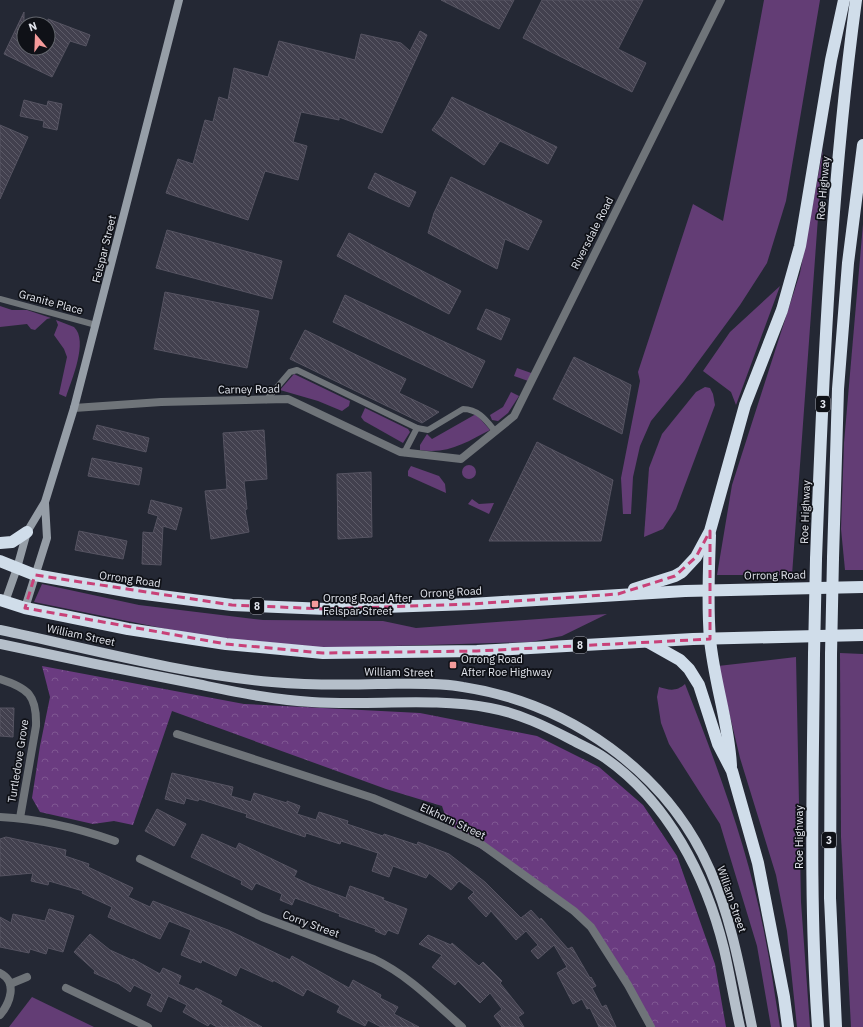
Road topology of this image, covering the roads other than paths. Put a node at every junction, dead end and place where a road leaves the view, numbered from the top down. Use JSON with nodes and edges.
{"nodes":[{"id":1,"x":179,"y":0,"type":"edge"},
{"id":2,"x":722,"y":0,"type":"edge"},
{"id":3,"x":844,"y":0,"type":"edge"},
{"id":4,"x":856,"y":0,"type":"edge"},
{"id":5,"x":863,"y":145,"type":"edge"},
{"id":6,"x":0,"y":299,"type":"edge"},
{"id":7,"x":96,"y":325,"type":"junction"},
{"id":8,"x":266,"y":400,"type":"junction"},
{"id":9,"x":74,"y":408,"type":"junction"},
{"id":10,"x":418,"y":428,"type":"junction"},
{"id":11,"x":495,"y":431,"type":"junction"},
{"id":12,"x":404,"y":453,"type":"junction"},
{"id":13,"x":461,"y":459,"type":"joint"},
{"id":14,"x":45,"y":502,"type":"junction"},
{"id":15,"x":710,"y":531,"type":"junction"},
{"id":16,"x":27,"y":532,"type":"junction"},
{"id":17,"x":0,"y":543,"type":"edge"},
{"id":18,"x":0,"y":561,"type":"edge"},
{"id":19,"x":17,"y":568,"type":"junction"},
{"id":20,"x":35,"y":575,"type":"junction"},
{"id":21,"x":863,"y":587,"type":"edge"},
{"id":22,"x":708,"y":590,"type":"junction"},
{"id":23,"x":618,"y":594,"type":"junction"},
{"id":24,"x":3,"y":601,"type":"edge"},
{"id":25,"x":26,"y":608,"type":"junction"},
{"id":26,"x":0,"y":630,"type":"edge"},
{"id":27,"x":863,"y":635,"type":"edge"},
{"id":28,"x":710,"y":639,"type":"junction"},
{"id":29,"x":648,"y":642,"type":"junction"},
{"id":30,"x":0,"y":644,"type":"edge"},
{"id":31,"x":0,"y":679,"type":"edge"},
{"id":32,"x":177,"y":734,"type":"dead end"},
{"id":33,"x":732,"y":771,"type":"junction"},
{"id":34,"x":0,"y":817,"type":"edge"},
{"id":35,"x":20,"y":818,"type":"junction"},
{"id":36,"x":115,"y":841,"type":"dead end"},
{"id":37,"x":140,"y":859,"type":"dead end"},
{"id":38,"x":0,"y":973,"type":"edge"},
{"id":39,"x":27,"y":977,"type":"dead end"},
{"id":40,"x":10,"y":984,"type":"junction"},
{"id":41,"x":66,"y":988,"type":"dead end"},
{"id":42,"x":0,"y":1015,"type":"edge"},
{"id":43,"x":148,"y":1027,"type":"edge"},
{"id":44,"x":462,"y":1027,"type":"edge"},
{"id":45,"x":651,"y":1027,"type":"edge"},
{"id":46,"x":740,"y":1027,"type":"edge"},
{"id":47,"x":752,"y":1027,"type":"edge"},
{"id":48,"x":788,"y":1027,"type":"edge"},
{"id":49,"x":818,"y":1027,"type":"edge"},
{"id":50,"x":836,"y":1027,"type":"edge"}],
"edges":[{"from":1,"to":7,"type":"street","name":"Felspar Street"},
{"from":2,"to":11,"type":"street","name":"Riversdale Road"},
{"from":3,"to":15,"type":"highway"},
{"from":4,"to":49,"type":"highway","name":"Roe Highway","number":"3","bridge":true},
{"from":5,"to":50,"type":"highway","number":"3","bridge":true},
{"from":6,"to":7,"type":"lane","name":"Granite Place"},
{"from":7,"to":9,"type":"street","name":"Felspar Street"},
{"from":8,"to":9,"type":"street","name":"Carney Road"},
{"from":8,"to":10,"type":"lane"},
{"from":8,"to":12,"type":"street","name":"Carney Road"},
{"from":9,"to":14,"type":"street","name":"Felspar Street"},
{"from":10,"to":11,"type":"lane"},
{"from":10,"to":12,"type":"lane"},
{"from":11,"to":13,"type":"street","name":"Riversdale Road"},
{"from":12,"to":13,"type":"street","name":"Carney Road"},
{"from":14,"to":16,"type":"street","name":"Felspar Street"},
{"from":14,"to":20,"type":"street","name":"Felspar Street"},
{"from":15,"to":22,"type":"highway"},
{"from":15,"to":23,"type":"highway"},
{"from":16,"to":17,"type":"highway"},
{"from":16,"to":19,"type":"street","name":"Felspar Street"},
{"from":18,"to":19,"type":"highway","name":"Orrong Road","number":"8"},
{"from":19,"to":20,"type":"highway","name":"Orrong Road","number":"8"},
{"from":19,"to":24,"type":"street","name":"Felspar Street"},
{"from":20,"to":23,"type":"highway","name":"Orrong Road","number":"8"},
{"from":20,"to":25,"type":"street","name":"Felspar Street"},
{"from":21,"to":22,"type":"highway","name":"Orrong Road","number":"8"},
{"from":22,"to":23,"type":"highway","name":"Orrong Road","number":"8"},
{"from":22,"to":28,"type":"highway"},
{"from":24,"to":25,"type":"highway","number":"8"},
{"from":25,"to":29,"type":"highway","number":"8"},
{"from":26,"to":47,"type":"main road","name":"William Street"},
{"from":27,"to":28,"type":"highway","number":"8"},
{"from":28,"to":29,"type":"highway","number":"8"},
{"from":28,"to":33,"type":"highway"},
{"from":29,"to":33,"type":"highway"},
{"from":30,"to":46,"type":"main road","name":"William Street"},
{"from":31,"to":35,"type":"street","name":"Turtledove Grove"},
{"from":32,"to":45,"type":"street","name":"Elkhorn Street"},
{"from":33,"to":48,"type":"highway"},
{"from":34,"to":35,"type":"street"},
{"from":35,"to":36,"type":"street"},
{"from":37,"to":44,"type":"street","name":"Corry Street"},
{"from":38,"to":40,"type":"street"},
{"from":39,"to":40,"type":"street"},
{"from":40,"to":42,"type":"street"},
{"from":41,"to":43,"type":"street"}]}
